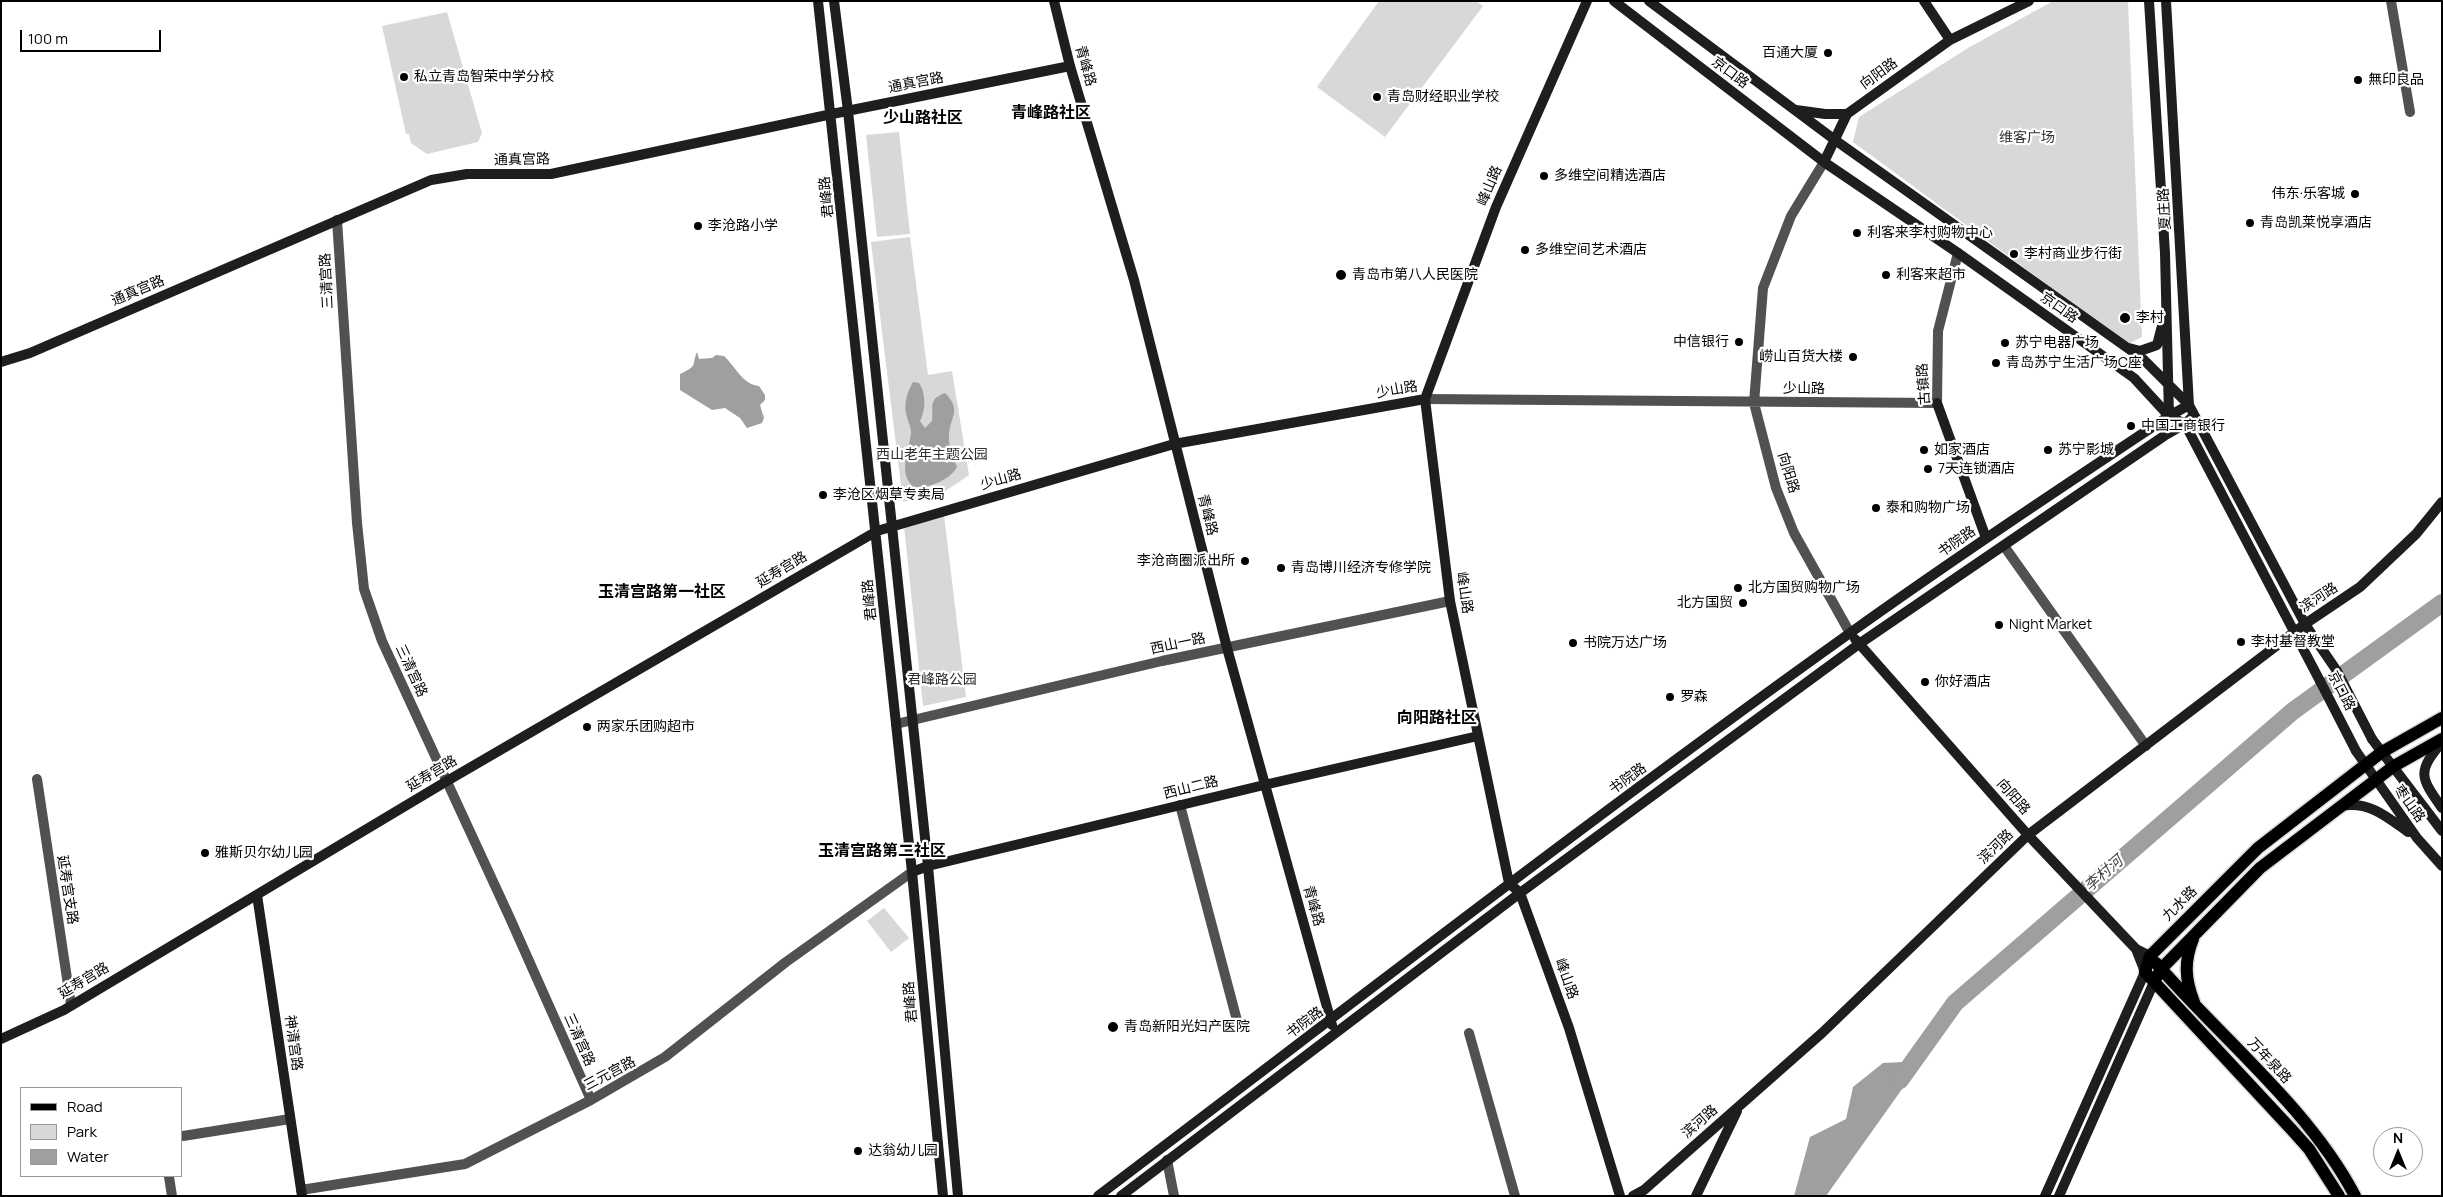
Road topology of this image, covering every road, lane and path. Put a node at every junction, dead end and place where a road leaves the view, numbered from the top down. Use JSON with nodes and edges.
{"nodes":[{"id":1,"x":818,"y":1,"type":"edge"},
{"id":2,"x":834,"y":1,"type":"edge"},
{"id":3,"x":1054,"y":1,"type":"edge"},
{"id":4,"x":1587,"y":1,"type":"edge"},
{"id":5,"x":1614,"y":1,"type":"edge"},
{"id":6,"x":1649,"y":1,"type":"edge"},
{"id":7,"x":1924,"y":1,"type":"edge"},
{"id":8,"x":2029,"y":1,"type":"edge"},
{"id":9,"x":2149,"y":1,"type":"edge"},
{"id":10,"x":2166,"y":1,"type":"edge"},
{"id":11,"x":2391,"y":1,"type":"edge"},
{"id":12,"x":1950,"y":40,"type":"junction"},
{"id":13,"x":1070,"y":66,"type":"junction"},
{"id":14,"x":1794,"y":109,"type":"junction"},
{"id":15,"x":848,"y":111,"type":"junction"},
{"id":16,"x":2410,"y":112,"type":"dead end"},
{"id":17,"x":832,"y":114,"type":"junction"},
{"id":18,"x":1847,"y":114,"type":"junction"},
{"id":19,"x":1835,"y":140,"type":"junction"},
{"id":20,"x":1824,"y":162,"type":"junction"},
{"id":21,"x":337,"y":220,"type":"junction"},
{"id":22,"x":1958,"y":253,"type":"junction"},
{"id":23,"x":2167,"y":309,"type":"junction"},
{"id":24,"x":2126,"y":347,"type":"junction"},
{"id":25,"x":1,"y":362,"type":"edge"},
{"id":26,"x":2170,"y":386,"type":"junction"},
{"id":27,"x":1425,"y":399,"type":"junction"},
{"id":28,"x":1754,"y":402,"type":"junction"},
{"id":29,"x":1937,"y":403,"type":"junction"},
{"id":30,"x":2192,"y":410,"type":"junction"},
{"id":31,"x":2170,"y":416,"type":"junction"},
{"id":32,"x":2185,"y":424,"type":"junction"},
{"id":33,"x":1174,"y":444,"type":"junction"},
{"id":34,"x":2442,"y":502,"type":"edge"},
{"id":35,"x":892,"y":525,"type":"junction"},
{"id":36,"x":877,"y":531,"type":"junction"},
{"id":37,"x":1986,"y":538,"type":"junction"},
{"id":38,"x":2004,"y":546,"type":"junction"},
{"id":39,"x":1450,"y":601,"type":"junction"},
{"id":40,"x":2304,"y":624,"type":"junction"},
{"id":41,"x":2294,"y":632,"type":"junction"},
{"id":42,"x":1850,"y":633,"type":"junction"},
{"id":43,"x":1859,"y":644,"type":"junction"},
{"id":44,"x":1227,"y":648,"type":"junction"},
{"id":45,"x":2442,"y":718,"type":"edge"},
{"id":46,"x":912,"y":721,"type":"junction"},
{"id":47,"x":896,"y":724,"type":"junction"},
{"id":48,"x":1478,"y":736,"type":"junction"},
{"id":49,"x":2442,"y":740,"type":"edge"},
{"id":50,"x":2146,"y":746,"type":"junction"},
{"id":51,"x":2382,"y":752,"type":"junction"},
{"id":52,"x":2364,"y":765,"type":"junction"},
{"id":53,"x":2394,"y":766,"type":"junction"},
{"id":54,"x":36,"y":779,"type":"dead end"},
{"id":55,"x":2375,"y":780,"type":"junction"},
{"id":56,"x":447,"y":781,"type":"junction"},
{"id":57,"x":1264,"y":785,"type":"junction"},
{"id":58,"x":1180,"y":805,"type":"junction"},
{"id":59,"x":2341,"y":806,"type":"junction"},
{"id":60,"x":2442,"y":808,"type":"edge"},
{"id":61,"x":2442,"y":831,"type":"edge"},
{"id":62,"x":2028,"y":835,"type":"junction"},
{"id":63,"x":2417,"y":838,"type":"junction"},
{"id":64,"x":928,"y":866,"type":"junction"},
{"id":65,"x":2442,"y":866,"type":"edge"},
{"id":66,"x":912,"y":872,"type":"junction"},
{"id":67,"x":1509,"y":884,"type":"junction"},
{"id":68,"x":1520,"y":893,"type":"junction"},
{"id":69,"x":257,"y":895,"type":"junction"},
{"id":70,"x":2195,"y":933,"type":"junction"},
{"id":71,"x":2136,"y":949,"type":"junction"},
{"id":72,"x":2150,"y":956,"type":"junction"},
{"id":73,"x":2161,"y":969,"type":"junction"},
{"id":74,"x":2145,"y":972,"type":"junction"},
{"id":75,"x":2154,"y":982,"type":"junction"},
{"id":76,"x":71,"y":1005,"type":"junction"},
{"id":77,"x":2196,"y":1006,"type":"junction"},
{"id":78,"x":1330,"y":1020,"type":"junction"},
{"id":79,"x":1238,"y":1028,"type":"dead end"},
{"id":80,"x":1469,"y":1033,"type":"dead end"},
{"id":81,"x":1334,"y":1036,"type":"junction"},
{"id":82,"x":1,"y":1039,"type":"edge"},
{"id":83,"x":591,"y":1100,"type":"junction"},
{"id":84,"x":1740,"y":1106,"type":"junction"},
{"id":85,"x":290,"y":1119,"type":"junction"},
{"id":86,"x":183,"y":1136,"type":"dead end"},
{"id":87,"x":1167,"y":1160,"type":"junction"},
{"id":88,"x":169,"y":1177,"type":"dead end"},
{"id":89,"x":301,"y":1193,"type":"edge"},
{"id":90,"x":172,"y":1196,"type":"edge"},
{"id":91,"x":943,"y":1196,"type":"edge"},
{"id":92,"x":958,"y":1196,"type":"edge"},
{"id":93,"x":1098,"y":1196,"type":"edge"},
{"id":94,"x":1121,"y":1196,"type":"edge"},
{"id":95,"x":1174,"y":1196,"type":"edge"},
{"id":96,"x":1516,"y":1196,"type":"edge"},
{"id":97,"x":1620,"y":1196,"type":"edge"},
{"id":98,"x":1633,"y":1196,"type":"edge"},
{"id":99,"x":1696,"y":1196,"type":"edge"},
{"id":100,"x":2045,"y":1196,"type":"edge"},
{"id":101,"x":2059,"y":1196,"type":"edge"},
{"id":102,"x":2340,"y":1196,"type":"edge"},
{"id":103,"x":2355,"y":1196,"type":"edge"}],
"edges":[{"from":1,"to":17,"type":"main road","name":"君峰路"},
{"from":2,"to":15,"type":"main road"},
{"from":3,"to":13,"type":"main road","name":"青峰路"},
{"from":4,"to":27,"type":"main road","name":"峰山路"},
{"from":5,"to":20,"type":"main road","name":"京口路"},
{"from":6,"to":14,"type":"main road","name":"京口路"},
{"from":7,"to":12,"type":"main road"},
{"from":8,"to":12,"type":"main road","name":"向阳路"},
{"from":9,"to":23,"type":"main road","name":"夏庄路"},
{"from":10,"to":30,"type":"main road","name":"夏庄路"},
{"from":11,"to":16,"type":"street"},
{"from":12,"to":18,"type":"main road","name":"向阳路"},
{"from":13,"to":15,"type":"main road","name":"通真宫路"},
{"from":13,"to":33,"type":"main road","name":"青峰路"},
{"from":14,"to":18,"type":"main road"},
{"from":14,"to":19,"type":"main road","name":"京口路"},
{"from":15,"to":17,"type":"main road","name":"通真宫路"},
{"from":15,"to":35,"type":"main road"},
{"from":17,"to":21,"type":"main road","name":"通真宫路"},
{"from":17,"to":36,"type":"main road","name":"君峰路"},
{"from":18,"to":19,"type":"main road","name":"向阳路"},
{"from":19,"to":20,"type":"main road","name":"向阳路"},
{"from":19,"to":24,"type":"main road","name":"京口路"},
{"from":20,"to":22,"type":"main road","name":"京口路"},
{"from":20,"to":28,"type":"street","name":"向阳路"},
{"from":21,"to":25,"type":"main road","name":"通真宫路"},
{"from":21,"to":56,"type":"street","name":"三清宫路"},
{"from":22,"to":29,"type":"street","name":"古镇路"},
{"from":22,"to":31,"type":"main road","name":"京口路"},
{"from":23,"to":24,"type":"main road"},
{"from":23,"to":26,"type":"main road","name":"夏庄路"},
{"from":24,"to":26,"type":"main road","name":"京口路"},
{"from":26,"to":30,"type":"main road","name":"京口路"},
{"from":26,"to":31,"type":"main road","name":"夏庄路"},
{"from":27,"to":28,"type":"street","name":"少山路"},
{"from":27,"to":33,"type":"main road","name":"少山路"},
{"from":27,"to":39,"type":"main road","name":"峰山路"},
{"from":28,"to":29,"type":"street","name":"少山路"},
{"from":28,"to":42,"type":"street","name":"向阳路"},
{"from":29,"to":37,"type":"main road","name":"古镇路"},
{"from":30,"to":31,"type":"main road","name":"书院路"},
{"from":30,"to":32,"type":"main road","name":"书院路"},
{"from":30,"to":40,"type":"main road","name":"京口路"},
{"from":31,"to":32,"type":"main road","name":"京口路"},
{"from":31,"to":37,"type":"main road","name":"书院路"},
{"from":32,"to":38,"type":"main road","name":"书院路"},
{"from":32,"to":41,"type":"main road","name":"京口路"},
{"from":33,"to":35,"type":"main road","name":"少山路"},
{"from":33,"to":44,"type":"main road","name":"青峰路"},
{"from":34,"to":40,"type":"main road","name":"滨河路"},
{"from":35,"to":36,"type":"main road","name":"少山路"},
{"from":35,"to":46,"type":"main road"},
{"from":36,"to":47,"type":"main road","name":"君峰路"},
{"from":36,"to":56,"type":"main road","name":"延寿宫路"},
{"from":37,"to":42,"type":"main road","name":"书院路"},
{"from":38,"to":43,"type":"main road","name":"书院路"},
{"from":38,"to":50,"type":"street"},
{"from":39,"to":44,"type":"street","name":"西山一路"},
{"from":39,"to":48,"type":"main road","name":"峰山路"},
{"from":40,"to":41,"type":"main road","name":"滨河路"},
{"from":40,"to":51,"type":"main road","name":"京口路","bridge":true},
{"from":41,"to":50,"type":"main road","name":"滨河路"},
{"from":41,"to":52,"type":"main road","name":"京口路","bridge":true},
{"from":42,"to":43,"type":"main road","name":"向阳路"},
{"from":42,"to":67,"type":"main road","name":"书院路"},
{"from":43,"to":62,"type":"main road","name":"向阳路"},
{"from":43,"to":68,"type":"main road","name":"书院路"},
{"from":44,"to":46,"type":"street","name":"西山一路"},
{"from":44,"to":57,"type":"main road","name":"青峰路"},
{"from":45,"to":51,"type":"main road","name":"九水路"},
{"from":46,"to":47,"type":"street","name":"西山一路"},
{"from":46,"to":64,"type":"main road"},
{"from":47,"to":66,"type":"main road","name":"君峰路"},
{"from":48,"to":57,"type":"main road","name":"西山二路"},
{"from":48,"to":67,"type":"main road","name":"峰山路"},
{"from":49,"to":53,"type":"main road"},
{"from":49,"to":60,"type":"main road"},
{"from":50,"to":62,"type":"main road","name":"滨河路"},
{"from":51,"to":52,"type":"main road","name":"九水路"},
{"from":51,"to":53,"type":"main road"},
{"from":52,"to":55,"type":"main road"},
{"from":52,"to":72,"type":"main road","name":"九水路"},
{"from":53,"to":55,"type":"main road"},
{"from":53,"to":61,"type":"main road","name":"枣山路"},
{"from":54,"to":76,"type":"street","name":"延寿宫支路"},
{"from":55,"to":59,"type":"main road"},
{"from":55,"to":63,"type":"main road","name":"枣山路"},
{"from":56,"to":69,"type":"main road","name":"延寿宫路"},
{"from":56,"to":83,"type":"street","name":"三清宫路"},
{"from":57,"to":58,"type":"main road","name":"西山二路"},
{"from":57,"to":78,"type":"main road","name":"青峰路"},
{"from":58,"to":64,"type":"main road","name":"西山二路"},
{"from":58,"to":79,"type":"street"},
{"from":59,"to":63,"type":"main road"},
{"from":59,"to":70,"type":"main road"},
{"from":62,"to":71,"type":"main road","name":"向阳路"},
{"from":62,"to":84,"type":"main road","name":"滨河路"},
{"from":63,"to":65,"type":"main road","name":"枣山路"},
{"from":64,"to":66,"type":"main road","name":"西山二路"},
{"from":64,"to":92,"type":"main road"},
{"from":66,"to":83,"type":"street","name":"三元宫路"},
{"from":66,"to":91,"type":"main road","name":"君峰路"},
{"from":67,"to":68,"type":"main road"},
{"from":67,"to":78,"type":"main road","name":"书院路"},
{"from":68,"to":81,"type":"main road","name":"书院路"},
{"from":68,"to":97,"type":"main road","name":"峰山路"},
{"from":69,"to":76,"type":"main road","name":"延寿宫路"},
{"from":69,"to":85,"type":"main road","name":"神清宫路"},
{"from":70,"to":73,"type":"main road"},
{"from":70,"to":77,"type":"main road"},
{"from":71,"to":72,"type":"main road","name":"向阳路"},
{"from":71,"to":74,"type":"main road","name":"向阳路"},
{"from":72,"to":73,"type":"main road","name":"万年泉路"},
{"from":72,"to":74,"type":"main road","name":"九水路"},
{"from":73,"to":75,"type":"main road"},
{"from":73,"to":77,"type":"main road","name":"万年泉路"},
{"from":74,"to":75,"type":"main road"},
{"from":74,"to":100,"type":"main road","name":"九水路"},
{"from":75,"to":101,"type":"main road"},
{"from":75,"to":102,"type":"main road"},
{"from":76,"to":82,"type":"main road","name":"延寿宫路"},
{"from":77,"to":103,"type":"main road","name":"万年泉路"},
{"from":78,"to":81,"type":"main road","name":"青峰路"},
{"from":78,"to":93,"type":"main road","name":"书院路"},
{"from":80,"to":96,"type":"street"},
{"from":81,"to":87,"type":"main road","name":"书院路"},
{"from":83,"to":89,"type":"street","name":"三元宫路"},
{"from":84,"to":98,"type":"main road","name":"滨河路"},
{"from":84,"to":99,"type":"main road"},
{"from":85,"to":86,"type":"street"},
{"from":85,"to":89,"type":"main road","name":"神清宫路"},
{"from":87,"to":94,"type":"main road","name":"书院路"},
{"from":87,"to":95,"type":"street"},
{"from":88,"to":90,"type":"street"}]}
